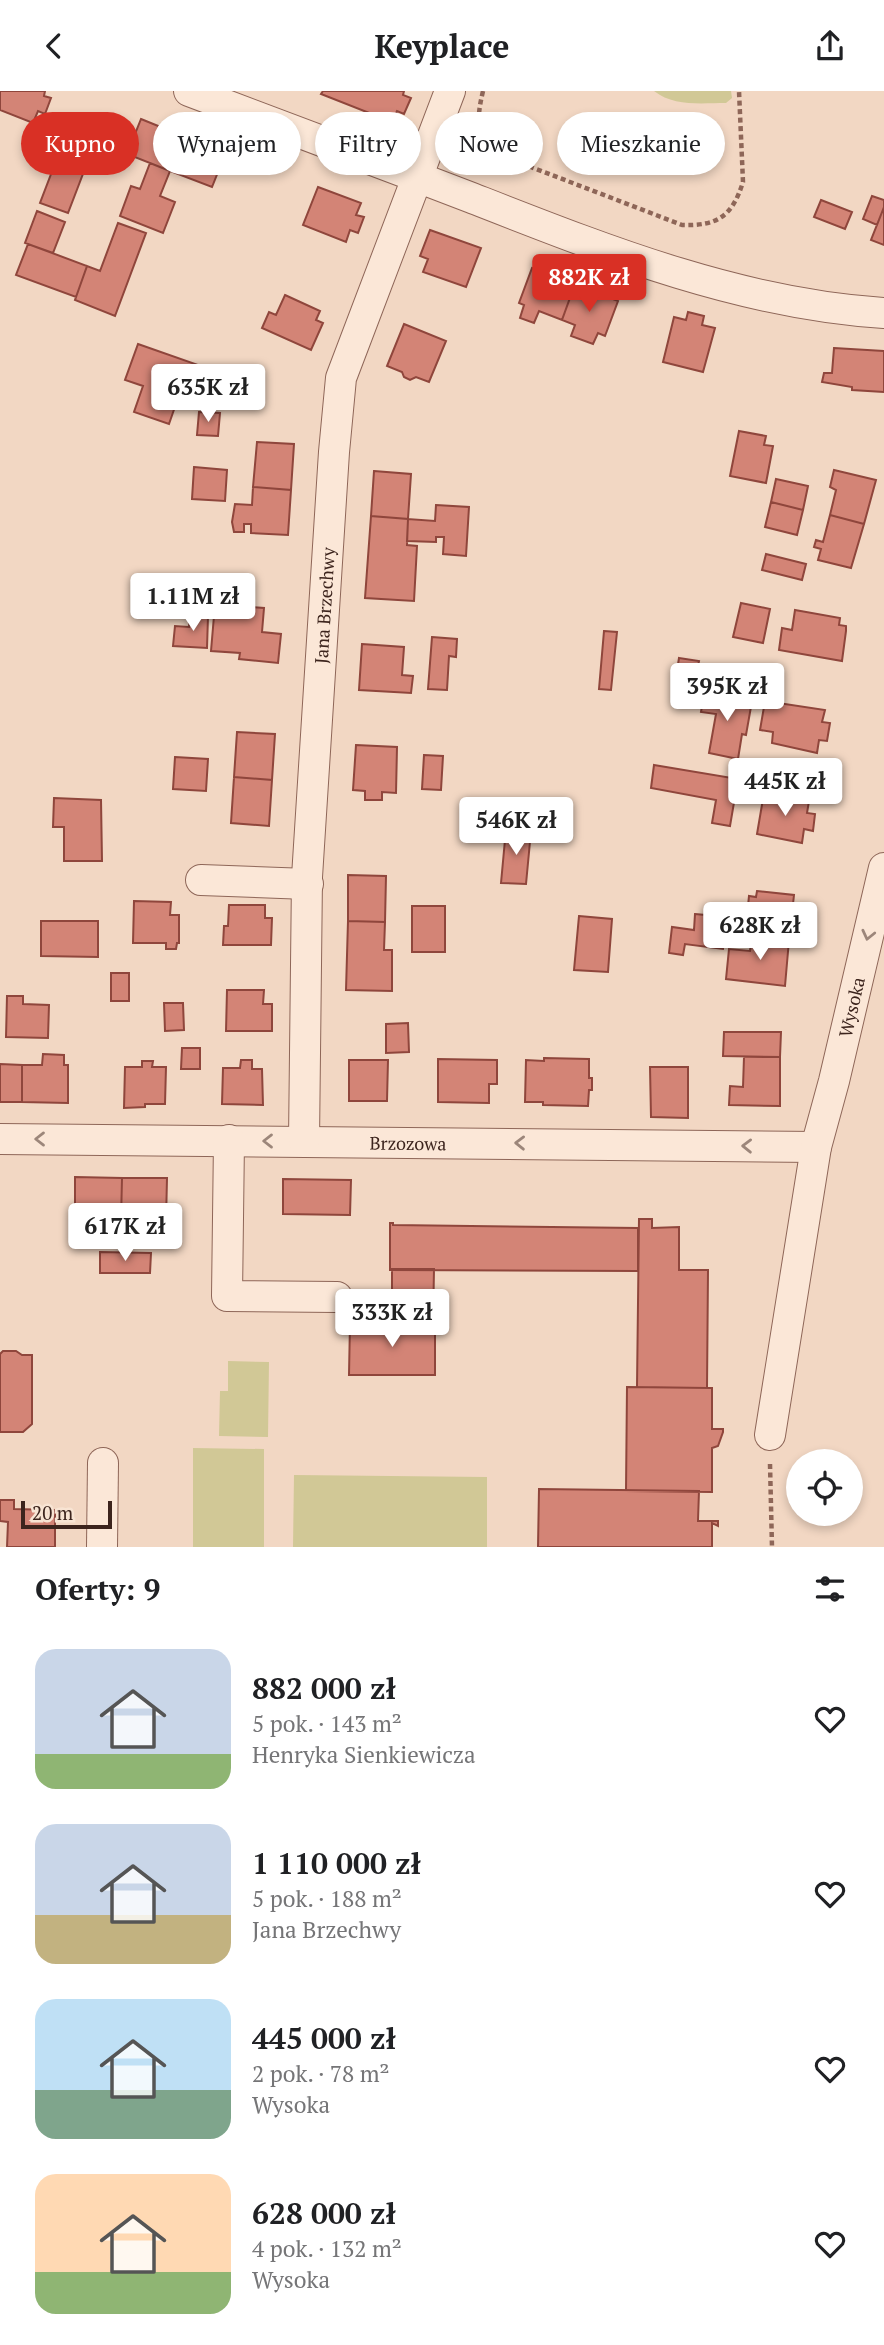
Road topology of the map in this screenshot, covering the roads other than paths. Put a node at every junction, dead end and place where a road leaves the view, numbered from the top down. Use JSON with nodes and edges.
{"nodes":[{"id":1,"x":189,"y":91,"type":"edge"},
{"id":2,"x":450,"y":91,"type":"edge"},
{"id":3,"x":417,"y":177,"type":"junction"},
{"id":4,"x":884,"y":313,"type":"edge"},
{"id":5,"x":884,"y":868,"type":"edge"},
{"id":6,"x":201,"y":880,"type":"dead end"},
{"id":7,"x":308,"y":884,"type":"junction"},
{"id":8,"x":0,"y":1139,"type":"edge"},
{"id":9,"x":229,"y":1140,"type":"junction"},
{"id":10,"x":304,"y":1141,"type":"junction"},
{"id":11,"x":816,"y":1147,"type":"junction"},
{"id":12,"x":337,"y":1297,"type":"dead end"},
{"id":13,"x":770,"y":1435,"type":"dead end"},
{"id":14,"x":103,"y":1463,"type":"dead end"},
{"id":15,"x":102,"y":1547,"type":"edge"}],
"edges":[{"from":1,"to":3,"type":"street"},
{"from":2,"to":3,"type":"street","name":"Jana Brzechwy"},
{"from":3,"to":4,"type":"street"},
{"from":3,"to":7,"type":"street","name":"Jana Brzechwy"},
{"from":5,"to":11,"type":"street","name":"Wysoka","one_way":true},
{"from":6,"to":7,"type":"street"},
{"from":7,"to":10,"type":"street","name":"Jana Brzechwy"},
{"from":9,"to":8,"type":"street","name":"Brzozowa","one_way":true},
{"from":10,"to":9,"type":"street","name":"Brzozowa","one_way":true},
{"from":9,"to":12,"type":"street"},
{"from":11,"to":10,"type":"street","name":"Brzozowa","one_way":true},
{"from":11,"to":13,"type":"street","name":"Wysoka"},
{"from":14,"to":15,"type":"street"}]}
